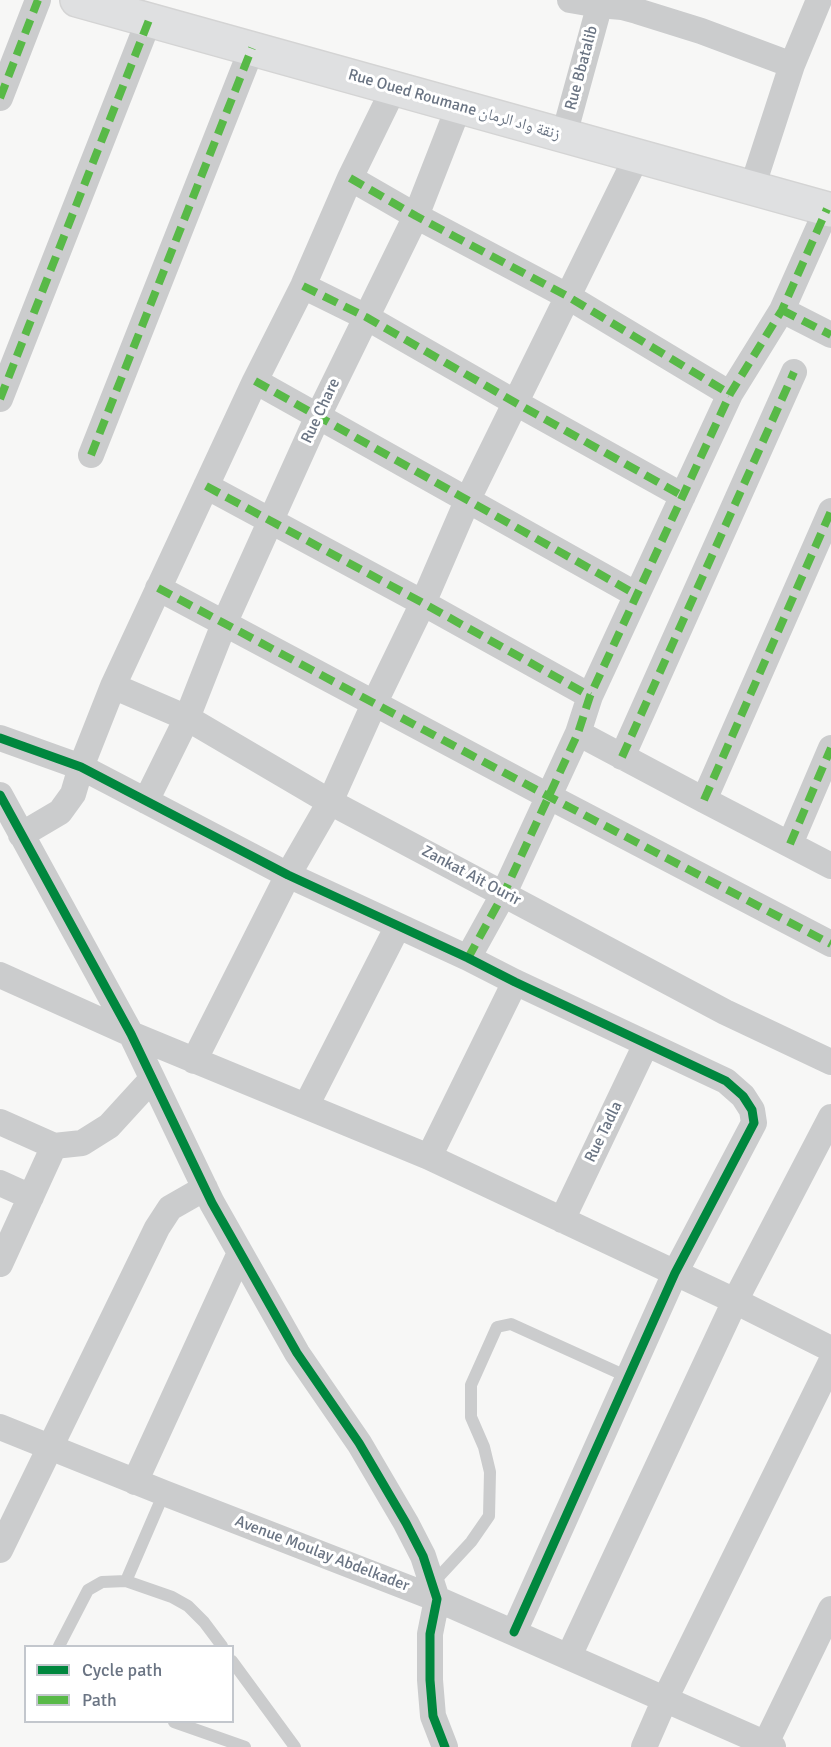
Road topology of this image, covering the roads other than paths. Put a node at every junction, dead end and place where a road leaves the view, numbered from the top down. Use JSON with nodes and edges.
{"nodes":[{"id":1,"x":38,"y":0,"type":"edge"},
{"id":2,"x":77,"y":0,"type":"edge"},
{"id":3,"x":570,"y":0,"type":"edge"},
{"id":4,"x":819,"y":0,"type":"edge"},
{"id":5,"x":600,"y":3,"type":"edge"},
{"id":6,"x":149,"y":20,"type":"junction"},
{"id":7,"x":252,"y":48,"type":"junction"},
{"id":8,"x":792,"y":64,"type":"junction"},
{"id":9,"x":394,"y":88,"type":"junction"},
{"id":10,"x":0,"y":98,"type":"edge"},
{"id":11,"x":459,"y":106,"type":"junction"},
{"id":12,"x":564,"y":135,"type":"junction"},
{"id":13,"x":637,"y":156,"type":"junction"},
{"id":14,"x":350,"y":178,"type":"junction"},
{"id":15,"x":752,"y":188,"type":"junction"},
{"id":16,"x":829,"y":209,"type":"edge"},
{"id":17,"x":416,"y":216,"type":"junction"},
{"id":18,"x":303,"y":286,"type":"junction"},
{"id":19,"x":567,"y":296,"type":"junction"},
{"id":20,"x":782,"y":310,"type":"junction"},
{"id":21,"x":366,"y":316,"type":"junction"},
{"id":22,"x":831,"y":335,"type":"edge"},
{"id":23,"x":794,"y":372,"type":"dead end"},
{"id":24,"x":255,"y":381,"type":"junction"},
{"id":25,"x":730,"y":394,"type":"junction"},
{"id":26,"x":0,"y":399,"type":"edge"},
{"id":27,"x":516,"y":403,"type":"junction"},
{"id":28,"x":318,"y":416,"type":"junction"},
{"id":29,"x":91,"y":455,"type":"dead end"},
{"id":30,"x":206,"y":486,"type":"junction"},
{"id":31,"x":683,"y":496,"type":"junction"},
{"id":32,"x":468,"y":499,"type":"junction"},
{"id":33,"x":831,"y":511,"type":"edge"},
{"id":34,"x":270,"y":521,"type":"junction"},
{"id":35,"x":158,"y":588,"type":"junction"},
{"id":36,"x":637,"y":594,"type":"junction"},
{"id":37,"x":423,"y":603,"type":"junction"},
{"id":38,"x":224,"y":624,"type":"junction"},
{"id":39,"x":113,"y":686,"type":"junction"},
{"id":40,"x":590,"y":696,"type":"junction"},
{"id":41,"x":374,"y":704,"type":"junction"},
{"id":42,"x":187,"y":718,"type":"junction"},
{"id":43,"x":578,"y":733,"type":"junction"},
{"id":44,"x":0,"y":738,"type":"edge"},
{"id":45,"x":831,"y":748,"type":"edge"},
{"id":46,"x":622,"y":757,"type":"junction"},
{"id":47,"x":81,"y":767,"type":"junction"},
{"id":48,"x":0,"y":795,"type":"edge"},
{"id":49,"x":548,"y":796,"type":"junction"},
{"id":50,"x":704,"y":800,"type":"junction"},
{"id":51,"x":146,"y":801,"type":"junction"},
{"id":52,"x":330,"y":802,"type":"junction"},
{"id":53,"x":21,"y":835,"type":"junction"},
{"id":54,"x":790,"y":844,"type":"junction"},
{"id":55,"x":831,"y":866,"type":"edge"},
{"id":56,"x":288,"y":875,"type":"junction"},
{"id":57,"x":504,"y":893,"type":"junction"},
{"id":58,"x":398,"y":926,"type":"junction"},
{"id":59,"x":831,"y":944,"type":"edge"},
{"id":60,"x":468,"y":958,"type":"junction"},
{"id":61,"x":0,"y":975,"type":"edge"},
{"id":62,"x":515,"y":982,"type":"junction"},
{"id":63,"x":131,"y":1034,"type":"junction"},
{"id":64,"x":646,"y":1044,"type":"junction"},
{"id":65,"x":194,"y":1061,"type":"junction"},
{"id":66,"x":831,"y":1062,"type":"edge"},
{"id":67,"x":152,"y":1079,"type":"junction"},
{"id":68,"x":306,"y":1106,"type":"junction"},
{"id":69,"x":831,"y":1117,"type":"edge"},
{"id":70,"x":0,"y":1122,"type":"edge"},
{"id":71,"x":54,"y":1146,"type":"junction"},
{"id":72,"x":429,"y":1157,"type":"junction"},
{"id":73,"x":0,"y":1183,"type":"edge"},
{"id":74,"x":205,"y":1188,"type":"junction"},
{"id":75,"x":31,"y":1197,"type":"junction"},
{"id":76,"x":562,"y":1220,"type":"junction"},
{"id":77,"x":240,"y":1253,"type":"junction"},
{"id":78,"x":0,"y":1264,"type":"edge"},
{"id":79,"x":675,"y":1273,"type":"junction"},
{"id":80,"x":735,"y":1301,"type":"junction"},
{"id":81,"x":831,"y":1349,"type":"edge"},
{"id":82,"x":831,"y":1362,"type":"edge"},
{"id":83,"x":628,"y":1377,"type":"junction"},
{"id":84,"x":0,"y":1427,"type":"edge"},
{"id":85,"x":50,"y":1448,"type":"junction"},
{"id":86,"x":135,"y":1482,"type":"junction"},
{"id":87,"x":164,"y":1494,"type":"junction"},
{"id":88,"x":0,"y":1550,"type":"edge"},
{"id":89,"x":126,"y":1581,"type":"junction"},
{"id":90,"x":435,"y":1591,"type":"junction"},
{"id":91,"x":831,"y":1609,"type":"edge"},
{"id":92,"x":514,"y":1632,"type":"junction"},
{"id":93,"x":60,"y":1645,"type":"edge"},
{"id":94,"x":221,"y":1645,"type":"edge"},
{"id":95,"x":569,"y":1656,"type":"junction"},
{"id":96,"x":234,"y":1664,"type":"edge"},
{"id":97,"x":665,"y":1699,"type":"junction"},
{"id":98,"x":177,"y":1723,"type":"edge"},
{"id":99,"x":767,"y":1746,"type":"edge"},
{"id":100,"x":245,"y":1747,"type":"edge"},
{"id":101,"x":295,"y":1747,"type":"edge"},
{"id":102,"x":445,"y":1747,"type":"edge"},
{"id":103,"x":644,"y":1747,"type":"edge"}],
"edges":[{"from":1,"to":10,"type":"street"},
{"from":2,"to":6,"type":"street","name":"Rue Oued Roumane زنقة واد الرمان"},
{"from":3,"to":5,"type":"street"},
{"from":4,"to":8,"type":"street"},
{"from":5,"to":8,"type":"street"},
{"from":5,"to":12,"type":"street","name":"Rue Bbatalib"},
{"from":6,"to":7,"type":"street","name":"Rue Oued Roumane زنقة واد الرمان"},
{"from":6,"to":26,"type":"street"},
{"from":7,"to":9,"type":"street","name":"Rue Oued Roumane زنقة واد الرمان"},
{"from":7,"to":29,"type":"street"},
{"from":8,"to":15,"type":"street"},
{"from":9,"to":11,"type":"street","name":"Rue Oued Roumane زنقة واد الرمان"},
{"from":9,"to":14,"type":"street"},
{"from":11,"to":12,"type":"street","name":"Rue Oued Roumane زنقة واد الرمان"},
{"from":11,"to":17,"type":"street","name":"Rue Chare"},
{"from":12,"to":13,"type":"street","name":"Rue Oued Roumane زنقة واد الرمان"},
{"from":13,"to":15,"type":"street","name":"Rue Oued Roumane زنقة واد الرمان"},
{"from":13,"to":19,"type":"street"},
{"from":14,"to":17,"type":"street"},
{"from":14,"to":18,"type":"street"},
{"from":15,"to":16,"type":"street","name":"Rue Oued Roumane زنقة واد الرمان"},
{"from":16,"to":20,"type":"street"},
{"from":17,"to":19,"type":"street"},
{"from":17,"to":21,"type":"street","name":"Rue Chare"},
{"from":18,"to":21,"type":"street"},
{"from":18,"to":24,"type":"street"},
{"from":19,"to":25,"type":"street"},
{"from":19,"to":27,"type":"street"},
{"from":20,"to":22,"type":"street"},
{"from":20,"to":25,"type":"street"},
{"from":21,"to":27,"type":"street"},
{"from":21,"to":28,"type":"street","name":"Rue Chare"},
{"from":23,"to":46,"type":"street"},
{"from":24,"to":28,"type":"street"},
{"from":24,"to":30,"type":"street"},
{"from":25,"to":31,"type":"street"},
{"from":27,"to":31,"type":"street"},
{"from":27,"to":32,"type":"street"},
{"from":28,"to":32,"type":"street"},
{"from":28,"to":34,"type":"street","name":"Rue Chare"},
{"from":30,"to":34,"type":"street"},
{"from":30,"to":35,"type":"street"},
{"from":31,"to":36,"type":"street"},
{"from":32,"to":36,"type":"street"},
{"from":32,"to":37,"type":"street"},
{"from":33,"to":50,"type":"street"},
{"from":34,"to":37,"type":"street"},
{"from":34,"to":38,"type":"street","name":"Rue Chare"},
{"from":35,"to":38,"type":"street"},
{"from":35,"to":39,"type":"street"},
{"from":36,"to":40,"type":"street"},
{"from":37,"to":40,"type":"street"},
{"from":37,"to":41,"type":"street"},
{"from":38,"to":41,"type":"street"},
{"from":38,"to":42,"type":"street","name":"Rue Chare"},
{"from":39,"to":42,"type":"street","name":"Zankat Ait Ourir"},
{"from":39,"to":47,"type":"street"},
{"from":40,"to":43,"type":"street"},
{"from":41,"to":49,"type":"street"},
{"from":41,"to":52,"type":"street"},
{"from":42,"to":51,"type":"street","name":"Rue Chare"},
{"from":42,"to":52,"type":"street","name":"Zankat Ait Ourir"},
{"from":43,"to":46,"type":"street"},
{"from":43,"to":49,"type":"street"},
{"from":44,"to":47,"type":"street"},
{"from":45,"to":54,"type":"street"},
{"from":46,"to":50,"type":"street"},
{"from":47,"to":51,"type":"street"},
{"from":47,"to":53,"type":"street"},
{"from":48,"to":53,"type":"street"},
{"from":49,"to":57,"type":"street"},
{"from":49,"to":59,"type":"street"},
{"from":50,"to":54,"type":"street"},
{"from":51,"to":56,"type":"street"},
{"from":52,"to":56,"type":"street"},
{"from":52,"to":57,"type":"street","name":"Zankat Ait Ourir"},
{"from":53,"to":63,"type":"street"},
{"from":54,"to":55,"type":"street"},
{"from":56,"to":58,"type":"street"},
{"from":56,"to":65,"type":"street"},
{"from":57,"to":60,"type":"street"},
{"from":57,"to":66,"type":"street","name":"Zankat Ait Ourir"},
{"from":58,"to":60,"type":"street"},
{"from":58,"to":68,"type":"street"},
{"from":60,"to":62,"type":"street"},
{"from":61,"to":63,"type":"street"},
{"from":62,"to":64,"type":"street"},
{"from":62,"to":72,"type":"street"},
{"from":63,"to":65,"type":"street"},
{"from":63,"to":67,"type":"street"},
{"from":64,"to":76,"type":"street","name":"Rue Tadla"},
{"from":64,"to":79,"type":"street"},
{"from":65,"to":68,"type":"street"},
{"from":67,"to":71,"type":"street"},
{"from":67,"to":74,"type":"street"},
{"from":68,"to":72,"type":"street"},
{"from":69,"to":80,"type":"street"},
{"from":70,"to":71,"type":"street"},
{"from":71,"to":75,"type":"street"},
{"from":72,"to":76,"type":"street"},
{"from":73,"to":75,"type":"street"},
{"from":74,"to":77,"type":"street"},
{"from":74,"to":85,"type":"street"},
{"from":75,"to":78,"type":"street"},
{"from":76,"to":79,"type":"street"},
{"from":77,"to":86,"type":"street"},
{"from":77,"to":90,"type":"street"},
{"from":79,"to":80,"type":"street"},
{"from":79,"to":83,"type":"street"},
{"from":80,"to":81,"type":"street"},
{"from":80,"to":95,"type":"street"},
{"from":82,"to":97,"type":"street"},
{"from":83,"to":90,"type":"lane"},
{"from":83,"to":92,"type":"street"},
{"from":84,"to":85,"type":"street","name":"Avenue Moulay Abdelkader"},
{"from":85,"to":86,"type":"street","name":"Avenue Moulay Abdelkader"},
{"from":85,"to":88,"type":"street"},
{"from":86,"to":87,"type":"street","name":"Avenue Moulay Abdelkader"},
{"from":87,"to":89,"type":"lane"},
{"from":87,"to":90,"type":"street","name":"Avenue Moulay Abdelkader"},
{"from":89,"to":93,"type":"lane"},
{"from":89,"to":94,"type":"lane"},
{"from":90,"to":92,"type":"street","name":"Avenue Moulay Abdelkader"},
{"from":90,"to":102,"type":"street"},
{"from":91,"to":99,"type":"street"},
{"from":92,"to":95,"type":"street","name":"Avenue Moulay Abdelkader"},
{"from":95,"to":97,"type":"street","name":"Avenue Moulay Abdelkader"},
{"from":96,"to":101,"type":"lane"},
{"from":97,"to":99,"type":"street","name":"Avenue Moulay Abdelkader"},
{"from":97,"to":103,"type":"street"},
{"from":98,"to":100,"type":"lane"}]}
